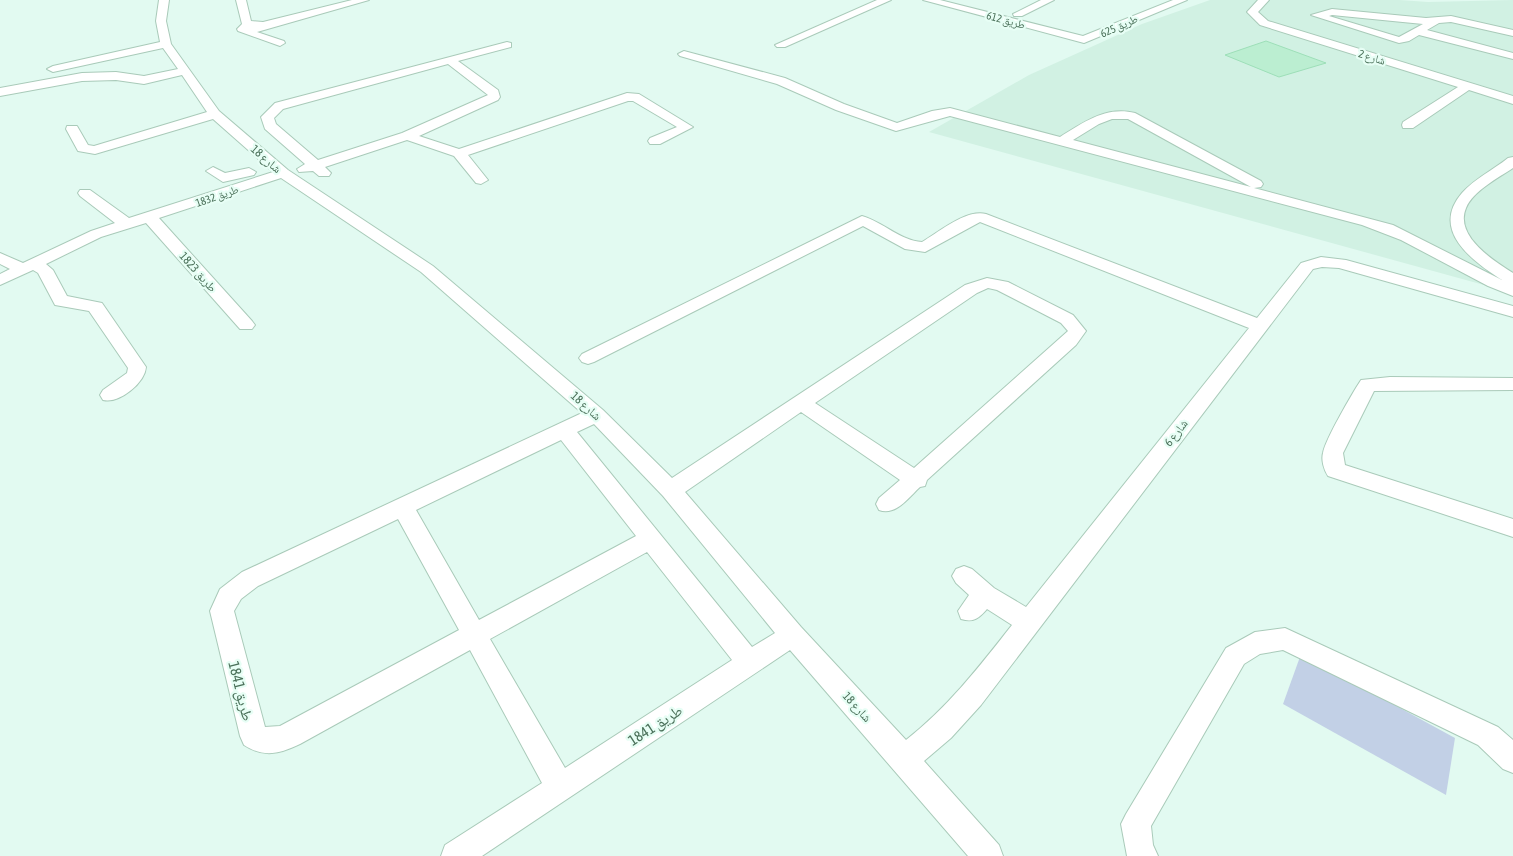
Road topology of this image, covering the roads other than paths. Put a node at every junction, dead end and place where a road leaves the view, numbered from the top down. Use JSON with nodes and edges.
{"nodes":[{"id":1,"x":164,"y":0,"type":"edge"},
{"id":2,"x":241,"y":0,"type":"edge"},
{"id":3,"x":364,"y":0,"type":"edge"},
{"id":4,"x":886,"y":0,"type":"edge"},
{"id":5,"x":928,"y":0,"type":"edge"},
{"id":6,"x":1049,"y":0,"type":"edge"},
{"id":7,"x":1182,"y":0,"type":"edge"},
{"id":8,"x":1264,"y":0,"type":"edge"},
{"id":9,"x":1018,"y":14,"type":"dead end"},
{"id":10,"x":1435,"y":20,"type":"junction"},
{"id":11,"x":249,"y":28,"type":"junction"},
{"id":12,"x":1417,"y":31,"type":"junction"},
{"id":13,"x":1513,"y":33,"type":"edge"},
{"id":14,"x":1084,"y":40,"type":"joint"},
{"id":15,"x":280,"y":43,"type":"dead end"},
{"id":16,"x":166,"y":44,"type":"junction"},
{"id":17,"x":507,"y":44,"type":"dead end"},
{"id":18,"x":781,"y":45,"type":"dead end"},
{"id":19,"x":684,"y":54,"type":"dead end"},
{"id":20,"x":1513,"y":56,"type":"edge"},
{"id":21,"x":449,"y":60,"type":"junction"},
{"id":22,"x":184,"y":71,"type":"junction"},
{"id":23,"x":37,"y":72,"type":"dead end"},
{"id":24,"x":18,"y":76,"type":"dead end"},
{"id":25,"x":0,"y":80,"type":"edge"},
{"id":26,"x":1467,"y":86,"type":"junction"},
{"id":27,"x":0,"y":92,"type":"edge"},
{"id":28,"x":1513,"y":100,"type":"edge"},
{"id":29,"x":215,"y":114,"type":"junction"},
{"id":30,"x":1408,"y":125,"type":"dead end"},
{"id":31,"x":72,"y":129,"type":"dead end"},
{"id":32,"x":407,"y":136,"type":"junction"},
{"id":33,"x":655,"y":141,"type":"dead end"},
{"id":34,"x":1062,"y":142,"type":"junction"},
{"id":35,"x":459,"y":153,"type":"junction"},
{"id":36,"x":1513,"y":161,"type":"edge"},
{"id":37,"x":319,"y":169,"type":"junction"},
{"id":38,"x":213,"y":171,"type":"dead end"},
{"id":39,"x":280,"y":171,"type":"junction"},
{"id":40,"x":481,"y":180,"type":"dead end"},
{"id":41,"x":85,"y":193,"type":"dead end"},
{"id":42,"x":1284,"y":199,"type":"junction"},
{"id":43,"x":150,"y":218,"type":"junction"},
{"id":44,"x":128,"y":225,"type":"junction"},
{"id":45,"x":0,"y":258,"type":"edge"},
{"id":46,"x":28,"y":266,"type":"junction"},
{"id":47,"x":0,"y":280,"type":"edge"},
{"id":48,"x":1513,"y":280,"type":"edge"},
{"id":49,"x":1513,"y":291,"type":"edge"},
{"id":50,"x":1513,"y":312,"type":"edge"},
{"id":51,"x":246,"y":325,"type":"dead end"},
{"id":52,"x":1260,"y":326,"type":"junction"},
{"id":53,"x":588,"y":358,"type":"dead end"},
{"id":54,"x":1513,"y":384,"type":"edge"},
{"id":55,"x":110,"y":395,"type":"dead end"},
{"id":56,"x":803,"y":404,"type":"junction"},
{"id":57,"x":596,"y":415,"type":"junction"},
{"id":58,"x":564,"y":430,"type":"junction"},
{"id":59,"x":916,"y":480,"type":"junction"},
{"id":60,"x":671,"y":490,"type":"junction"},
{"id":61,"x":887,"y":504,"type":"dead end"},
{"id":62,"x":402,"y":507,"type":"junction"},
{"id":63,"x":1513,"y":528,"type":"edge"},
{"id":64,"x":650,"y":539,"type":"junction"},
{"id":65,"x":964,"y":576,"type":"dead end"},
{"id":66,"x":1029,"y":622,"type":"junction"},
{"id":67,"x":475,"y":635,"type":"junction"},
{"id":68,"x":792,"y":635,"type":"junction"},
{"id":69,"x":750,"y":663,"type":"junction"},
{"id":70,"x":904,"y":759,"type":"junction"},
{"id":71,"x":1513,"y":759,"type":"edge"},
{"id":72,"x":560,"y":787,"type":"junction"},
{"id":73,"x":456,"y":856,"type":"edge"},
{"id":74,"x":988,"y":856,"type":"edge"},
{"id":75,"x":1143,"y":856,"type":"edge"}],
"edges":[{"from":1,"to":16,"type":"street","name":"شارع 18"},
{"from":2,"to":11,"type":"street"},
{"from":3,"to":11,"type":"street"},
{"from":4,"to":18,"type":"street"},
{"from":5,"to":14,"type":"street","name":"طريق 612"},
{"from":6,"to":9,"type":"street"},
{"from":7,"to":14,"type":"street","name":"طريق 625"},
{"from":8,"to":26,"type":"street","name":"شارع 2"},
{"from":10,"to":12,"type":"street"},
{"from":10,"to":12,"type":"street"},
{"from":10,"to":13,"type":"street"},
{"from":11,"to":15,"type":"street"},
{"from":12,"to":20,"type":"street"},
{"from":16,"to":22,"type":"street","name":"شارع 18"},
{"from":16,"to":23,"type":"street"},
{"from":17,"to":21,"type":"street"},
{"from":19,"to":34,"type":"street"},
{"from":21,"to":32,"type":"street"},
{"from":21,"to":37,"type":"street"},
{"from":22,"to":27,"type":"street"},
{"from":22,"to":29,"type":"street","name":"شارع 18"},
{"from":24,"to":25,"type":"street"},
{"from":26,"to":28,"type":"street","name":"شارع 2"},
{"from":26,"to":30,"type":"street"},
{"from":29,"to":31,"type":"street"},
{"from":29,"to":39,"type":"street","name":"شارع 18"},
{"from":32,"to":35,"type":"street"},
{"from":32,"to":37,"type":"street"},
{"from":33,"to":35,"type":"street"},
{"from":34,"to":42,"type":"street"},
{"from":34,"to":42,"type":"street"},
{"from":35,"to":40,"type":"street"},
{"from":36,"to":48,"type":"street"},
{"from":37,"to":39,"type":"street"},
{"from":38,"to":39,"type":"street"},
{"from":39,"to":43,"type":"street","name":"طريق 1832"},
{"from":39,"to":57,"type":"street","name":"شارع 18"},
{"from":41,"to":44,"type":"street"},
{"from":42,"to":49,"type":"street"},
{"from":43,"to":44,"type":"street","name":"طريق 1832"},
{"from":43,"to":51,"type":"street","name":"طريق 1823"},
{"from":44,"to":46,"type":"street","name":"طريق 1832"},
{"from":45,"to":46,"type":"street"},
{"from":46,"to":47,"type":"street","name":"طريق 1832"},
{"from":46,"to":55,"type":"street"},
{"from":50,"to":52,"type":"street","name":"شارع 6"},
{"from":52,"to":53,"type":"street"},
{"from":52,"to":66,"type":"street","name":"شارع 6"},
{"from":54,"to":63,"type":"street"},
{"from":56,"to":59,"type":"street"},
{"from":56,"to":59,"type":"street"},
{"from":56,"to":60,"type":"street"},
{"from":57,"to":58,"type":"street","name":"طريق 1841"},
{"from":57,"to":60,"type":"street","name":"شارع 18"},
{"from":58,"to":62,"type":"street","name":"طريق 1841"},
{"from":58,"to":64,"type":"street"},
{"from":59,"to":61,"type":"street"},
{"from":60,"to":68,"type":"street","name":"شارع 18"},
{"from":62,"to":67,"type":"street"},
{"from":62,"to":67,"type":"street","name":"طريق 1841"},
{"from":64,"to":67,"type":"street","name":"طريق 1841"},
{"from":64,"to":69,"type":"street"},
{"from":65,"to":66,"type":"street"},
{"from":66,"to":70,"type":"street","name":"شارع 6"},
{"from":67,"to":72,"type":"street"},
{"from":68,"to":69,"type":"street","name":"طريق 1841"},
{"from":68,"to":70,"type":"street","name":"شارع 18"},
{"from":69,"to":72,"type":"street","name":"طريق 1841"},
{"from":70,"to":74,"type":"street","name":"شارع 18"},
{"from":71,"to":75,"type":"street"},
{"from":72,"to":73,"type":"street","name":"طريق 1841"}]}
